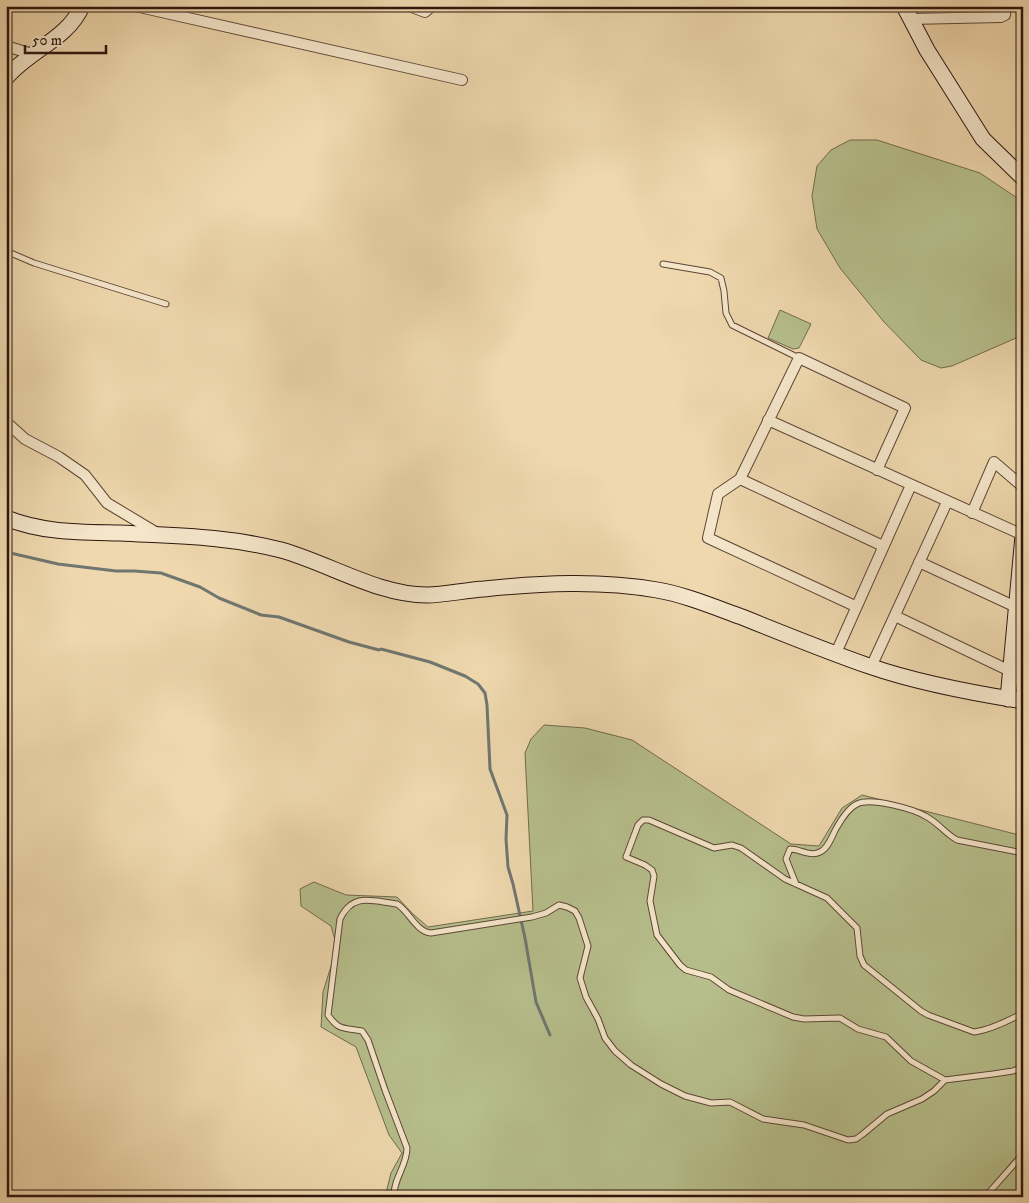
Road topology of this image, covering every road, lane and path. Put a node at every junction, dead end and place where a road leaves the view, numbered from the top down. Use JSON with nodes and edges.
{"nodes":[{"id":1,"x":82,"y":6,"type":"edge"},
{"id":2,"x":135,"y":6,"type":"edge"},
{"id":3,"x":408,"y":6,"type":"edge"},
{"id":4,"x":432,"y":6,"type":"edge"},
{"id":5,"x":1006,"y":6,"type":"edge"},
{"id":6,"x":907,"y":12,"type":"edge"},
{"id":7,"x":6,"y":46,"type":"edge"},
{"id":8,"x":32,"y":54,"type":"junction"},
{"id":9,"x":6,"y":78,"type":"edge"},
{"id":10,"x":462,"y":80,"type":"dead end"},
{"id":11,"x":1023,"y":178,"type":"edge"},
{"id":12,"x":6,"y":251,"type":"edge"},
{"id":13,"x":663,"y":264,"type":"dead end"},
{"id":14,"x":166,"y":304,"type":"dead end"},
{"id":15,"x":799,"y":358,"type":"junction"},
{"id":16,"x":6,"y":416,"type":"edge"},
{"id":17,"x":768,"y":420,"type":"junction"},
{"id":18,"x":6,"y":422,"type":"edge"},
{"id":19,"x":17,"y":432,"type":"junction"},
{"id":20,"x":877,"y":470,"type":"junction"},
{"id":21,"x":740,"y":479,"type":"junction"},
{"id":22,"x":910,"y":486,"type":"junction"},
{"id":23,"x":1023,"y":487,"type":"edge"},
{"id":24,"x":947,"y":502,"type":"junction"},
{"id":25,"x":972,"y":513,"type":"junction"},
{"id":26,"x":6,"y":518,"type":"edge"},
{"id":27,"x":160,"y":535,"type":"junction"},
{"id":28,"x":1023,"y":536,"type":"edge"},
{"id":29,"x":883,"y":546,"type":"junction"},
{"id":30,"x":920,"y":562,"type":"junction"},
{"id":31,"x":855,"y":606,"type":"junction"},
{"id":32,"x":1016,"y":607,"type":"junction"},
{"id":33,"x":894,"y":616,"type":"junction"},
{"id":34,"x":836,"y":653,"type":"junction"},
{"id":35,"x":872,"y":667,"type":"junction"},
{"id":36,"x":1010,"y":671,"type":"junction"},
{"id":37,"x":1015,"y":700,"type":"edge"},
{"id":38,"x":1023,"y":853,"type":"edge"},
{"id":39,"x":796,"y":884,"type":"junction"},
{"id":40,"x":1023,"y":1013,"type":"edge"},
{"id":41,"x":1023,"y":1067,"type":"edge"},
{"id":42,"x":945,"y":1080,"type":"junction"},
{"id":43,"x":1023,"y":1154,"type":"edge"},
{"id":44,"x":394,"y":1197,"type":"edge"},
{"id":45,"x":985,"y":1197,"type":"edge"}],
"edges":[{"from":1,"to":8,"type":"street"},
{"from":2,"to":10,"type":"street"},
{"from":3,"to":4,"type":"street"},
{"from":5,"to":6,"type":"street"},
{"from":6,"to":11,"type":"street"},
{"from":7,"to":8,"type":"street"},
{"from":8,"to":9,"type":"street"},
{"from":12,"to":14,"type":"lane"},
{"from":13,"to":15,"type":"lane"},
{"from":15,"to":17,"type":"street"},
{"from":15,"to":20,"type":"street"},
{"from":16,"to":19,"type":"street"},
{"from":17,"to":20,"type":"street"},
{"from":17,"to":21,"type":"street"},
{"from":18,"to":19,"type":"street"},
{"from":19,"to":27,"type":"street"},
{"from":20,"to":22,"type":"street"},
{"from":21,"to":29,"type":"street"},
{"from":21,"to":31,"type":"street"},
{"from":22,"to":24,"type":"street"},
{"from":22,"to":29,"type":"street"},
{"from":23,"to":25,"type":"street"},
{"from":24,"to":25,"type":"street"},
{"from":24,"to":30,"type":"street"},
{"from":25,"to":28,"type":"street"},
{"from":26,"to":27,"type":"street"},
{"from":27,"to":34,"type":"street"},
{"from":28,"to":32,"type":"street"},
{"from":29,"to":31,"type":"street"},
{"from":30,"to":32,"type":"street"},
{"from":30,"to":33,"type":"street"},
{"from":31,"to":34,"type":"street"},
{"from":32,"to":36,"type":"street"},
{"from":33,"to":35,"type":"street"},
{"from":33,"to":36,"type":"street"},
{"from":34,"to":35,"type":"street"},
{"from":35,"to":37,"type":"street"},
{"from":36,"to":37,"type":"street"},
{"from":38,"to":39,"type":"lane"},
{"from":39,"to":40,"type":"lane"},
{"from":39,"to":42,"type":"lane"},
{"from":41,"to":42,"type":"lane"},
{"from":42,"to":44,"type":"lane"},
{"from":43,"to":45,"type":"lane"}]}
